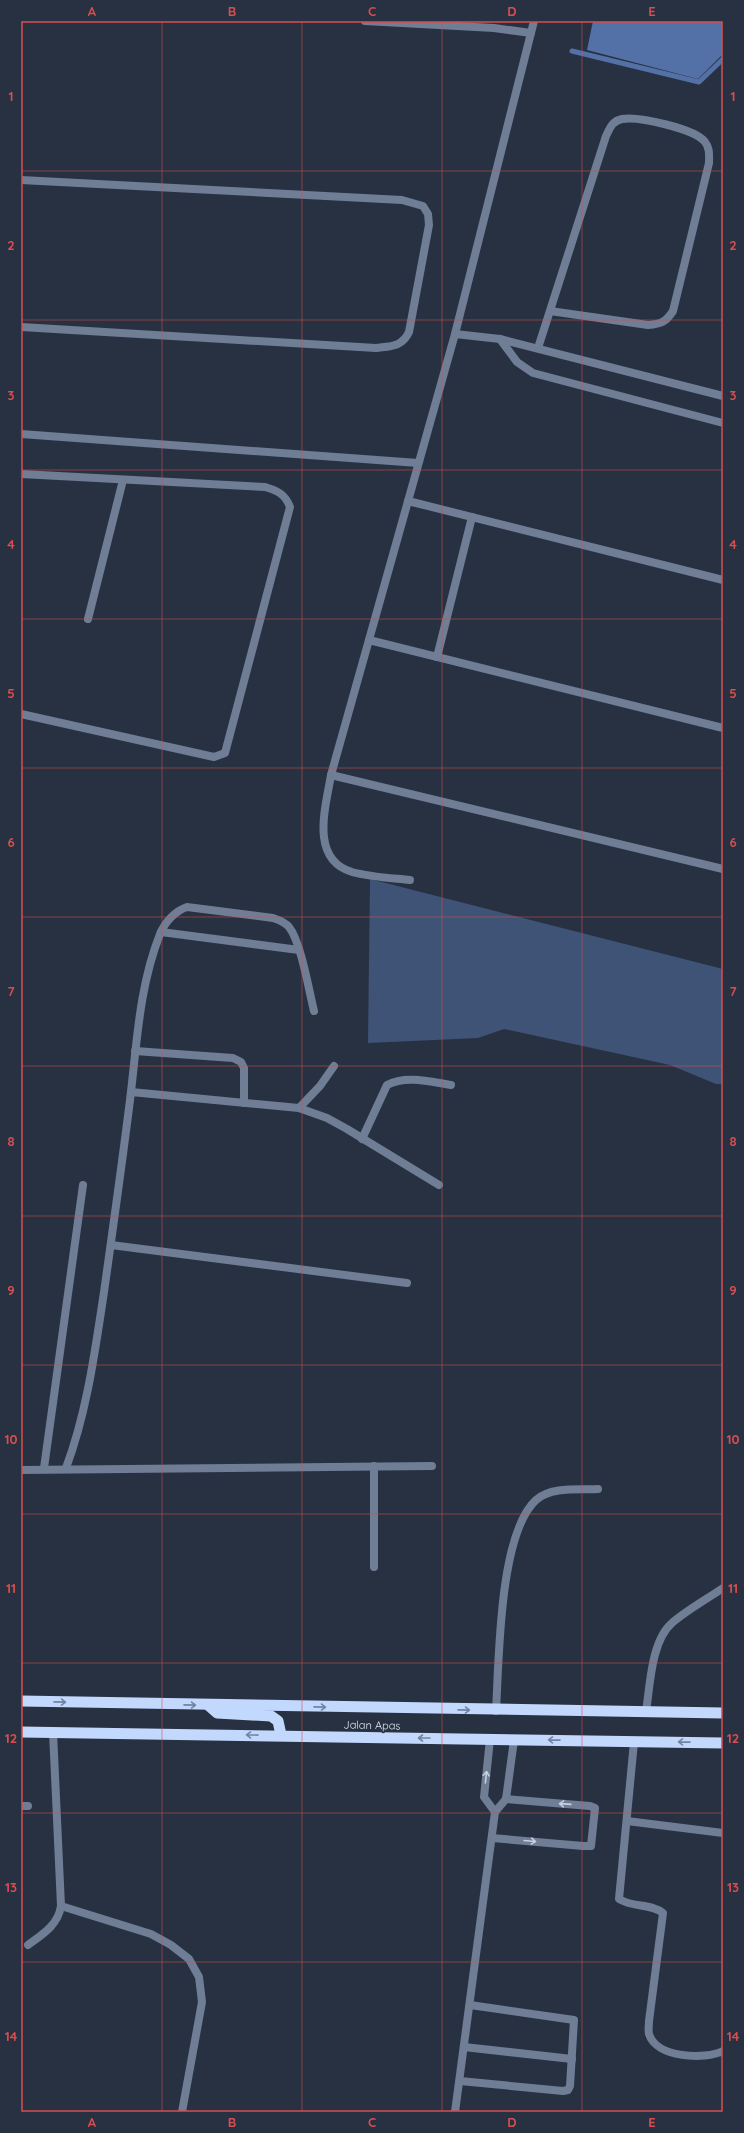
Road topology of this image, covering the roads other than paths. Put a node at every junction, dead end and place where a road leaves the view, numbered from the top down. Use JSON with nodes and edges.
{"nodes":[{"id":1,"x":365,"y":21,"type":"edge"},
{"id":2,"x":534,"y":21,"type":"edge"},
{"id":3,"x":495,"y":24,"type":"edge"},
{"id":4,"x":531,"y":33,"type":"junction"},
{"id":5,"x":21,"y":180,"type":"edge"},
{"id":6,"x":550,"y":311,"type":"junction"},
{"id":7,"x":21,"y":327,"type":"edge"},
{"id":8,"x":455,"y":334,"type":"junction"},
{"id":9,"x":500,"y":339,"type":"junction"},
{"id":10,"x":538,"y":348,"type":"junction"},
{"id":11,"x":723,"y":396,"type":"edge"},
{"id":12,"x":723,"y":423,"type":"edge"},
{"id":13,"x":21,"y":434,"type":"edge"},
{"id":14,"x":418,"y":463,"type":"junction"},
{"id":15,"x":21,"y":474,"type":"edge"},
{"id":16,"x":123,"y":480,"type":"junction"},
{"id":17,"x":408,"y":501,"type":"junction"},
{"id":18,"x":472,"y":517,"type":"junction"},
{"id":19,"x":723,"y":580,"type":"edge"},
{"id":20,"x":88,"y":619,"type":"dead end"},
{"id":21,"x":369,"y":640,"type":"junction"},
{"id":22,"x":437,"y":657,"type":"junction"},
{"id":23,"x":21,"y":714,"type":"edge"},
{"id":24,"x":723,"y":728,"type":"edge"},
{"id":25,"x":331,"y":775,"type":"junction"},
{"id":26,"x":723,"y":869,"type":"edge"},
{"id":27,"x":410,"y":880,"type":"dead end"},
{"id":28,"x":161,"y":932,"type":"junction"},
{"id":29,"x":299,"y":950,"type":"junction"},
{"id":30,"x":314,"y":1011,"type":"dead end"},
{"id":31,"x":135,"y":1052,"type":"junction"},
{"id":32,"x":334,"y":1066,"type":"dead end"},
{"id":33,"x":451,"y":1085,"type":"dead end"},
{"id":34,"x":131,"y":1092,"type":"junction"},
{"id":35,"x":244,"y":1103,"type":"junction"},
{"id":36,"x":299,"y":1108,"type":"junction"},
{"id":37,"x":362,"y":1139,"type":"junction"},
{"id":38,"x":83,"y":1185,"type":"dead end"},
{"id":39,"x":438,"y":1185,"type":"dead end"},
{"id":40,"x":111,"y":1245,"type":"junction"},
{"id":41,"x":407,"y":1283,"type":"dead end"},
{"id":42,"x":374,"y":1466,"type":"junction"},
{"id":43,"x":432,"y":1466,"type":"dead end"},
{"id":44,"x":44,"y":1468,"type":"junction"},
{"id":45,"x":66,"y":1468,"type":"junction"},
{"id":46,"x":21,"y":1470,"type":"edge"},
{"id":47,"x":598,"y":1489,"type":"dead end"},
{"id":48,"x":374,"y":1567,"type":"dead end"},
{"id":49,"x":723,"y":1588,"type":"edge"},
{"id":50,"x":21,"y":1701,"type":"edge"},
{"id":51,"x":208,"y":1705,"type":"junction"},
{"id":52,"x":496,"y":1711,"type":"junction"},
{"id":53,"x":646,"y":1712,"type":"junction"},
{"id":54,"x":723,"y":1713,"type":"edge"},
{"id":55,"x":21,"y":1732,"type":"edge"},
{"id":56,"x":53,"y":1732,"type":"junction"},
{"id":57,"x":280,"y":1735,"type":"junction"},
{"id":58,"x":490,"y":1739,"type":"junction"},
{"id":59,"x":514,"y":1740,"type":"junction"},
{"id":60,"x":634,"y":1742,"type":"junction"},
{"id":61,"x":723,"y":1743,"type":"edge"},
{"id":62,"x":506,"y":1799,"type":"junction"},
{"id":63,"x":495,"y":1812,"type":"junction"},
{"id":64,"x":627,"y":1821,"type":"junction"},
{"id":65,"x":723,"y":1833,"type":"edge"},
{"id":66,"x":492,"y":1838,"type":"junction"},
{"id":67,"x":61,"y":1906,"type":"junction"},
{"id":68,"x":28,"y":1945,"type":"dead end"},
{"id":69,"x":470,"y":2005,"type":"junction"},
{"id":70,"x":464,"y":2047,"type":"junction"},
{"id":71,"x":723,"y":2051,"type":"edge"},
{"id":72,"x":572,"y":2059,"type":"junction"},
{"id":73,"x":460,"y":2081,"type":"junction"},
{"id":74,"x":182,"y":2112,"type":"edge"},
{"id":75,"x":456,"y":2112,"type":"edge"}],
"edges":[{"from":1,"to":3,"type":"street"},
{"from":2,"to":4,"type":"street"},
{"from":3,"to":4,"type":"street"},
{"from":4,"to":8,"type":"street"},
{"from":5,"to":7,"type":"street"},
{"from":6,"to":6,"type":"street"},
{"from":6,"to":10,"type":"street"},
{"from":8,"to":9,"type":"street"},
{"from":8,"to":14,"type":"street"},
{"from":9,"to":10,"type":"street"},
{"from":9,"to":12,"type":"street"},
{"from":10,"to":11,"type":"street"},
{"from":13,"to":14,"type":"street"},
{"from":14,"to":17,"type":"street"},
{"from":15,"to":16,"type":"street"},
{"from":16,"to":20,"type":"street"},
{"from":16,"to":23,"type":"street"},
{"from":17,"to":18,"type":"street"},
{"from":17,"to":21,"type":"street"},
{"from":18,"to":19,"type":"street"},
{"from":18,"to":22,"type":"street"},
{"from":21,"to":22,"type":"street"},
{"from":21,"to":25,"type":"street"},
{"from":22,"to":24,"type":"street"},
{"from":25,"to":26,"type":"street"},
{"from":25,"to":27,"type":"street"},
{"from":28,"to":29,"type":"street"},
{"from":28,"to":29,"type":"street"},
{"from":28,"to":31,"type":"street"},
{"from":29,"to":30,"type":"street"},
{"from":31,"to":34,"type":"street"},
{"from":31,"to":35,"type":"street"},
{"from":32,"to":36,"type":"street"},
{"from":33,"to":37,"type":"street"},
{"from":34,"to":35,"type":"street"},
{"from":34,"to":40,"type":"street"},
{"from":35,"to":36,"type":"street"},
{"from":36,"to":37,"type":"street"},
{"from":37,"to":39,"type":"street"},
{"from":38,"to":44,"type":"street"},
{"from":40,"to":41,"type":"street"},
{"from":40,"to":45,"type":"street"},
{"from":42,"to":43,"type":"street"},
{"from":42,"to":45,"type":"street"},
{"from":42,"to":48,"type":"street"},
{"from":44,"to":45,"type":"street"},
{"from":44,"to":46,"type":"street"},
{"from":47,"to":52,"type":"street"},
{"from":49,"to":53,"type":"street"},
{"from":50,"to":51,"type":"highway","name":"Jalan Apas","one_way":true},
{"from":51,"to":52,"type":"highway","name":"Jalan Apas","one_way":true},
{"from":51,"to":57,"type":"highway"},
{"from":52,"to":53,"type":"highway","name":"Jalan Apas"},
{"from":53,"to":54,"type":"highway","name":"Jalan Apas"},
{"from":55,"to":56,"type":"highway","name":"Jalan Apas"},
{"from":57,"to":56,"type":"highway","name":"Jalan Apas","one_way":true},
{"from":56,"to":67,"type":"street"},
{"from":58,"to":57,"type":"highway","name":"Jalan Apas","one_way":true},
{"from":58,"to":59,"type":"highway","name":"Jalan Apas"},
{"from":63,"to":58,"type":"street","one_way":true},
{"from":60,"to":59,"type":"highway","name":"Jalan Apas","one_way":true},
{"from":59,"to":62,"type":"street"},
{"from":61,"to":60,"type":"highway","name":"Jalan Apas","one_way":true},
{"from":60,"to":64,"type":"street"},
{"from":62,"to":63,"type":"street"},
{"from":66,"to":62,"type":"street","one_way":true},
{"from":63,"to":66,"type":"street"},
{"from":64,"to":65,"type":"street"},
{"from":64,"to":71,"type":"street"},
{"from":66,"to":69,"type":"street"},
{"from":67,"to":68,"type":"street"},
{"from":67,"to":74,"type":"street"},
{"from":69,"to":70,"type":"street"},
{"from":69,"to":72,"type":"street"},
{"from":70,"to":72,"type":"street"},
{"from":70,"to":73,"type":"street"},
{"from":72,"to":73,"type":"street"},
{"from":73,"to":75,"type":"street"}]}
